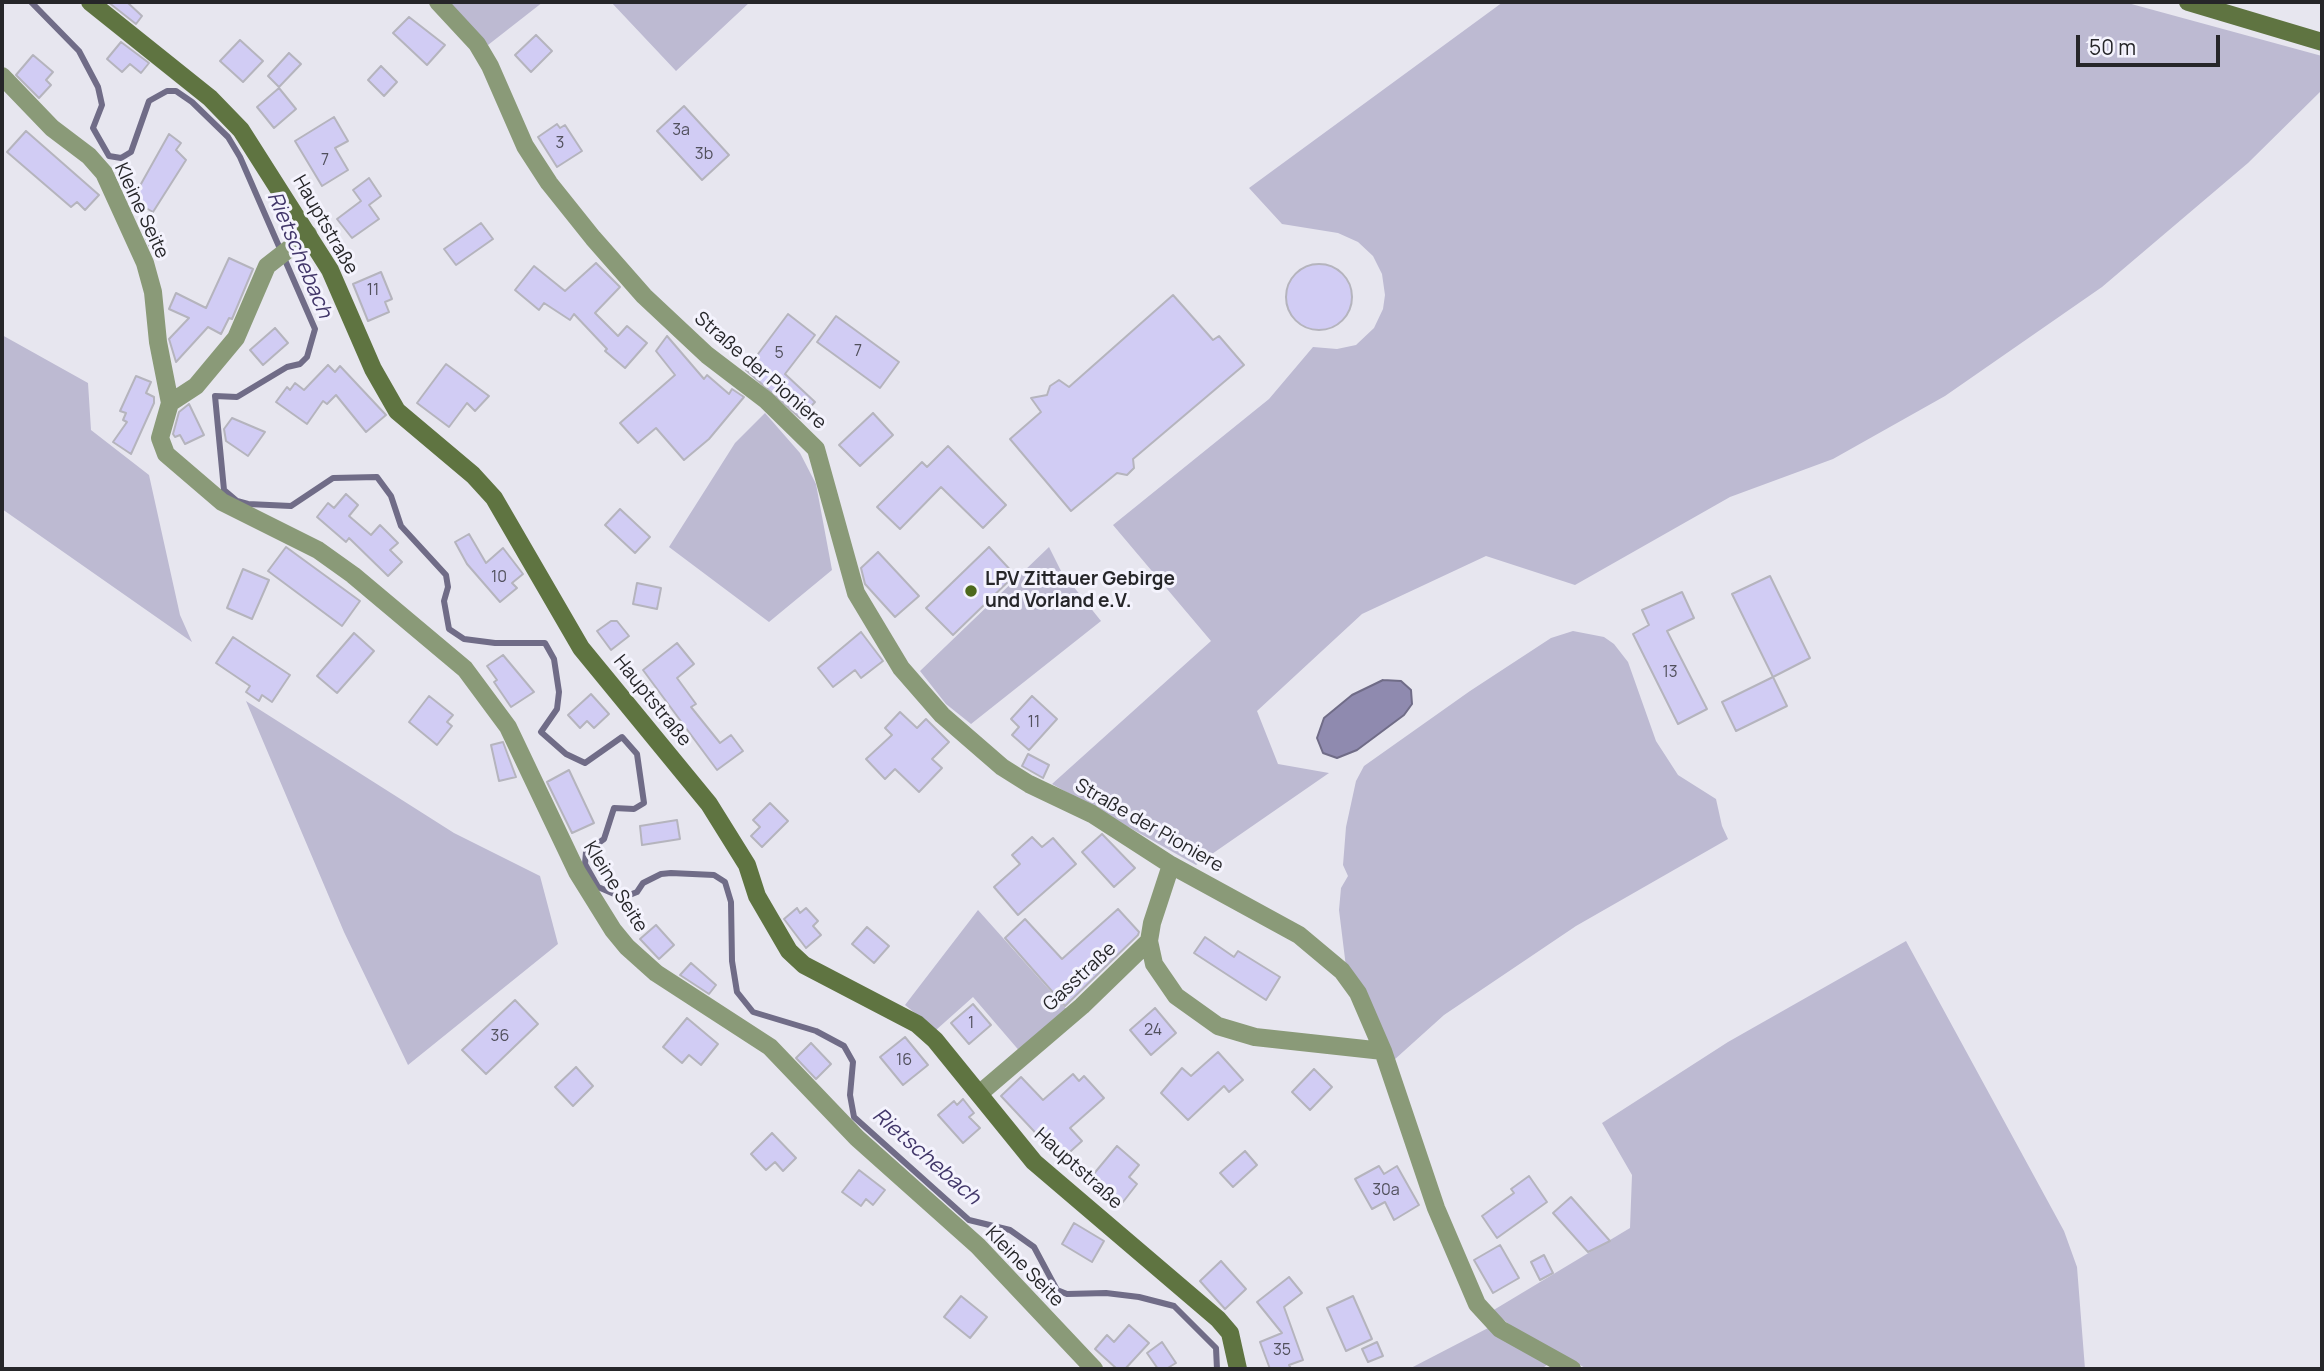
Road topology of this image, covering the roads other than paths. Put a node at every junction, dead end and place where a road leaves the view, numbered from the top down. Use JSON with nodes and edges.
{"nodes":[{"id":1,"x":90,"y":2,"type":"edge"},
{"id":2,"x":438,"y":2,"type":"edge"},
{"id":3,"x":2188,"y":2,"type":"edge"},
{"id":4,"x":2322,"y":41,"type":"edge"},
{"id":5,"x":2,"y":76,"type":"edge"},
{"id":6,"x":302,"y":239,"type":"junction"},
{"id":7,"x":170,"y":403,"type":"junction"},
{"id":8,"x":1171,"y":865,"type":"junction"},
{"id":9,"x":1149,"y":941,"type":"junction"},
{"id":10,"x":1383,"y":1051,"type":"junction"},
{"id":11,"x":979,"y":1094,"type":"junction"},
{"id":12,"x":1094,"y":1369,"type":"edge"},
{"id":13,"x":1238,"y":1369,"type":"edge"},
{"id":14,"x":1572,"y":1369,"type":"edge"}],
"edges":[{"from":1,"to":6,"type":"street","name":"Hauptstraße"},
{"from":2,"to":8,"type":"street","name":"Straße der Pioniere"},
{"from":3,"to":4,"type":"street"},
{"from":5,"to":7,"type":"street","name":"Kleine Seite"},
{"from":6,"to":7,"type":"street"},
{"from":6,"to":11,"type":"street","name":"Hauptstraße"},
{"from":7,"to":12,"type":"street","name":"Kleine Seite"},
{"from":8,"to":9,"type":"street"},
{"from":8,"to":10,"type":"street","name":"Straße der Pioniere"},
{"from":9,"to":10,"type":"street"},
{"from":9,"to":11,"type":"street","name":"Gasstraße"},
{"from":10,"to":14,"type":"street","name":"Straße der Pioniere"},
{"from":11,"to":13,"type":"street","name":"Hauptstraße"}]}
